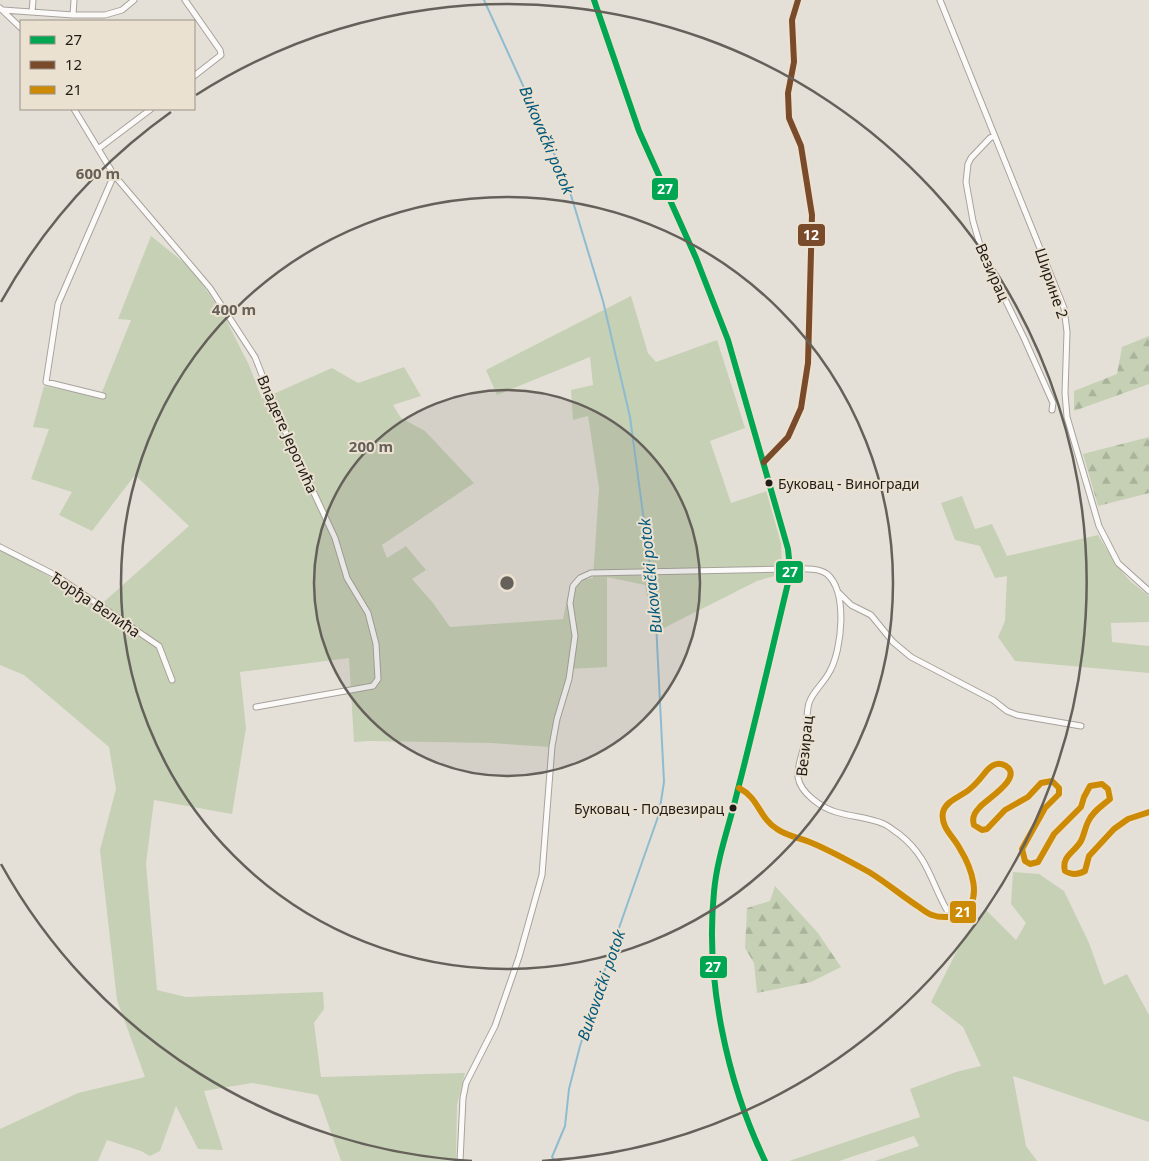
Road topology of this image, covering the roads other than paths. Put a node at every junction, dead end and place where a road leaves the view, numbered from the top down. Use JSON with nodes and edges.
{"nodes":[{"id":1,"x":33,"y":0,"type":"edge"},
{"id":2,"x":74,"y":0,"type":"edge"},
{"id":3,"x":134,"y":0,"type":"edge"},
{"id":4,"x":184,"y":0,"type":"edge"},
{"id":5,"x":594,"y":0,"type":"edge"},
{"id":6,"x":798,"y":0,"type":"edge"},
{"id":7,"x":940,"y":0,"type":"edge"},
{"id":8,"x":2,"y":9,"type":"edge"},
{"id":9,"x":32,"y":12,"type":"junction"},
{"id":10,"x":73,"y":15,"type":"junction"},
{"id":11,"x":20,"y":27,"type":"edge"},
{"id":12,"x":195,"y":75,"type":"edge"},
{"id":13,"x":75,"y":110,"type":"edge"},
{"id":14,"x":150,"y":110,"type":"edge"},
{"id":15,"x":994,"y":136,"type":"junction"},
{"id":16,"x":98,"y":149,"type":"junction"},
{"id":17,"x":114,"y":175,"type":"junction"},
{"id":18,"x":103,"y":396,"type":"dead end"},
{"id":19,"x":1052,"y":410,"type":"dead end"},
{"id":20,"x":764,"y":462,"type":"junction"},
{"id":21,"x":0,"y":547,"type":"edge"},
{"id":22,"x":790,"y":569,"type":"junction"},
{"id":23,"x":1149,"y":591,"type":"edge"},
{"id":24,"x":839,"y":593,"type":"junction"},
{"id":25,"x":172,"y":680,"type":"dead end"},
{"id":26,"x":256,"y":707,"type":"dead end"},
{"id":27,"x":1081,"y":726,"type":"dead end"},
{"id":28,"x":739,"y":788,"type":"junction"},
{"id":29,"x":1149,"y":812,"type":"edge"},
{"id":30,"x":950,"y":917,"type":"junction"},
{"id":31,"x":460,"y":1161,"type":"edge"},
{"id":32,"x":765,"y":1161,"type":"edge"}],
"edges":[{"from":1,"to":9,"type":"street"},
{"from":2,"to":10,"type":"street"},
{"from":3,"to":10,"type":"street"},
{"from":4,"to":12,"type":"street"},
{"from":5,"to":20,"type":"street"},
{"from":6,"to":20,"type":"street"},
{"from":7,"to":15,"type":"street","name":"Ширине 2"},
{"from":8,"to":9,"type":"street"},
{"from":8,"to":11,"type":"street"},
{"from":9,"to":10,"type":"street"},
{"from":13,"to":16,"type":"street","name":"Владете Јеротића"},
{"from":14,"to":16,"type":"street"},
{"from":15,"to":19,"type":"street","name":"Везирац"},
{"from":15,"to":23,"type":"street","name":"Ширине 2"},
{"from":16,"to":17,"type":"street","name":"Владете Јеротића"},
{"from":17,"to":18,"type":"street"},
{"from":17,"to":26,"type":"street","name":"Владете Јеротића"},
{"from":20,"to":22,"type":"street"},
{"from":21,"to":25,"type":"street","name":"Ђорђа Велића"},
{"from":22,"to":24,"type":"street"},
{"from":22,"to":28,"type":"street"},
{"from":22,"to":31,"type":"street"},
{"from":24,"to":27,"type":"street"},
{"from":24,"to":30,"type":"street","name":"Везирац"},
{"from":28,"to":30,"type":"street"},
{"from":28,"to":32,"type":"street"},
{"from":29,"to":30,"type":"street"}]}
